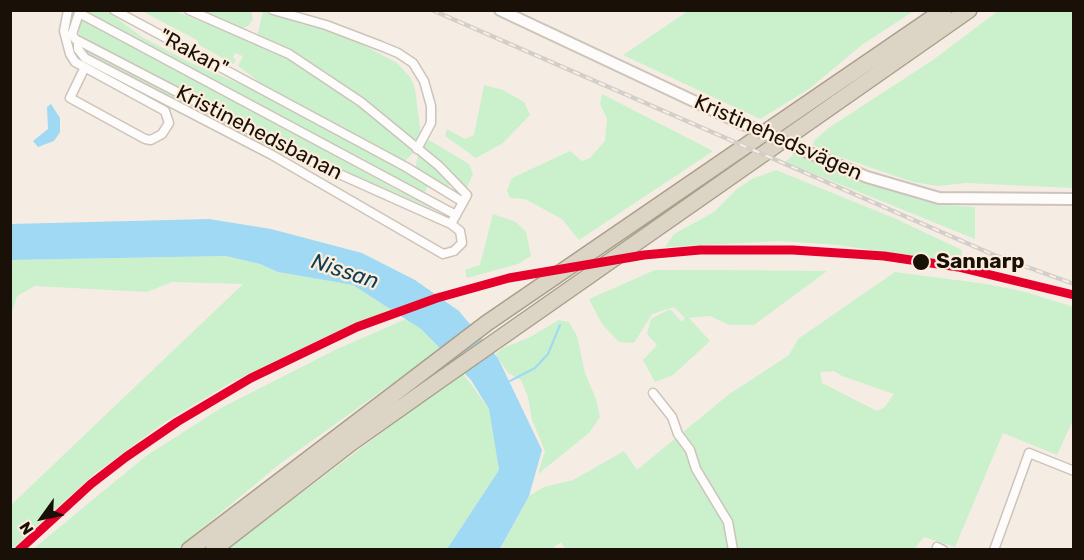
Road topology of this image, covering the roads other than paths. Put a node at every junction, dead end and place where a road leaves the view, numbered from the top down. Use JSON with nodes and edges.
{"nodes":[{"id":1,"x":68,"y":10,"type":"edge"},
{"id":2,"x":189,"y":10,"type":"edge"},
{"id":3,"x":273,"y":10,"type":"edge"},
{"id":4,"x":500,"y":10,"type":"edge"},
{"id":5,"x":527,"y":10,"type":"edge"},
{"id":6,"x":944,"y":10,"type":"edge"},
{"id":7,"x":969,"y":10,"type":"edge"},
{"id":8,"x":80,"y":12,"type":"edge"},
{"id":9,"x":117,"y":12,"type":"edge"},
{"id":10,"x":522,"y":21,"type":"junction"},
{"id":11,"x":72,"y":37,"type":"junction"},
{"id":12,"x":84,"y":69,"type":"junction"},
{"id":13,"x":267,"y":92,"type":"joint"},
{"id":14,"x":417,"y":149,"type":"junction"},
{"id":15,"x":1074,"y":199,"type":"edge"},
{"id":16,"x":463,"y":202,"type":"junction"},
{"id":17,"x":456,"y":215,"type":"junction"},
{"id":18,"x":451,"y":224,"type":"junction"},
{"id":19,"x":653,"y":393,"type":"dead end"},
{"id":20,"x":1074,"y":471,"type":"edge"},
{"id":21,"x":189,"y":549,"type":"edge"},
{"id":22,"x":213,"y":549,"type":"edge"},
{"id":23,"x":733,"y":549,"type":"edge"},
{"id":24,"x":994,"y":549,"type":"edge"}],
"edges":[{"from":1,"to":11,"type":"street"},
{"from":2,"to":14,"type":"street"},
{"from":3,"to":14,"type":"street"},
{"from":4,"to":10,"type":"street","name":"Kristinehedsvägen"},
{"from":5,"to":10,"type":"street"},
{"from":6,"to":21,"type":"highway"},
{"from":7,"to":22,"type":"highway"},
{"from":8,"to":11,"type":"street"},
{"from":8,"to":17,"type":"street"},
{"from":9,"to":13,"type":"street","name":"\"Rakan\""},
{"from":10,"to":15,"type":"street","name":"Kristinehedsvägen","bridge":true},
{"from":11,"to":12,"type":"street"},
{"from":11,"to":18,"type":"street","name":"Kristinehedsbanan"},
{"from":11,"to":18,"type":"street"},
{"from":12,"to":12,"type":"street"},
{"from":13,"to":16,"type":"street","name":"Kristinehedsbanan"},
{"from":14,"to":16,"type":"street"},
{"from":16,"to":17,"type":"street"},
{"from":17,"to":18,"type":"street"},
{"from":19,"to":23,"type":"street"},
{"from":20,"to":24,"type":"street"}]}
